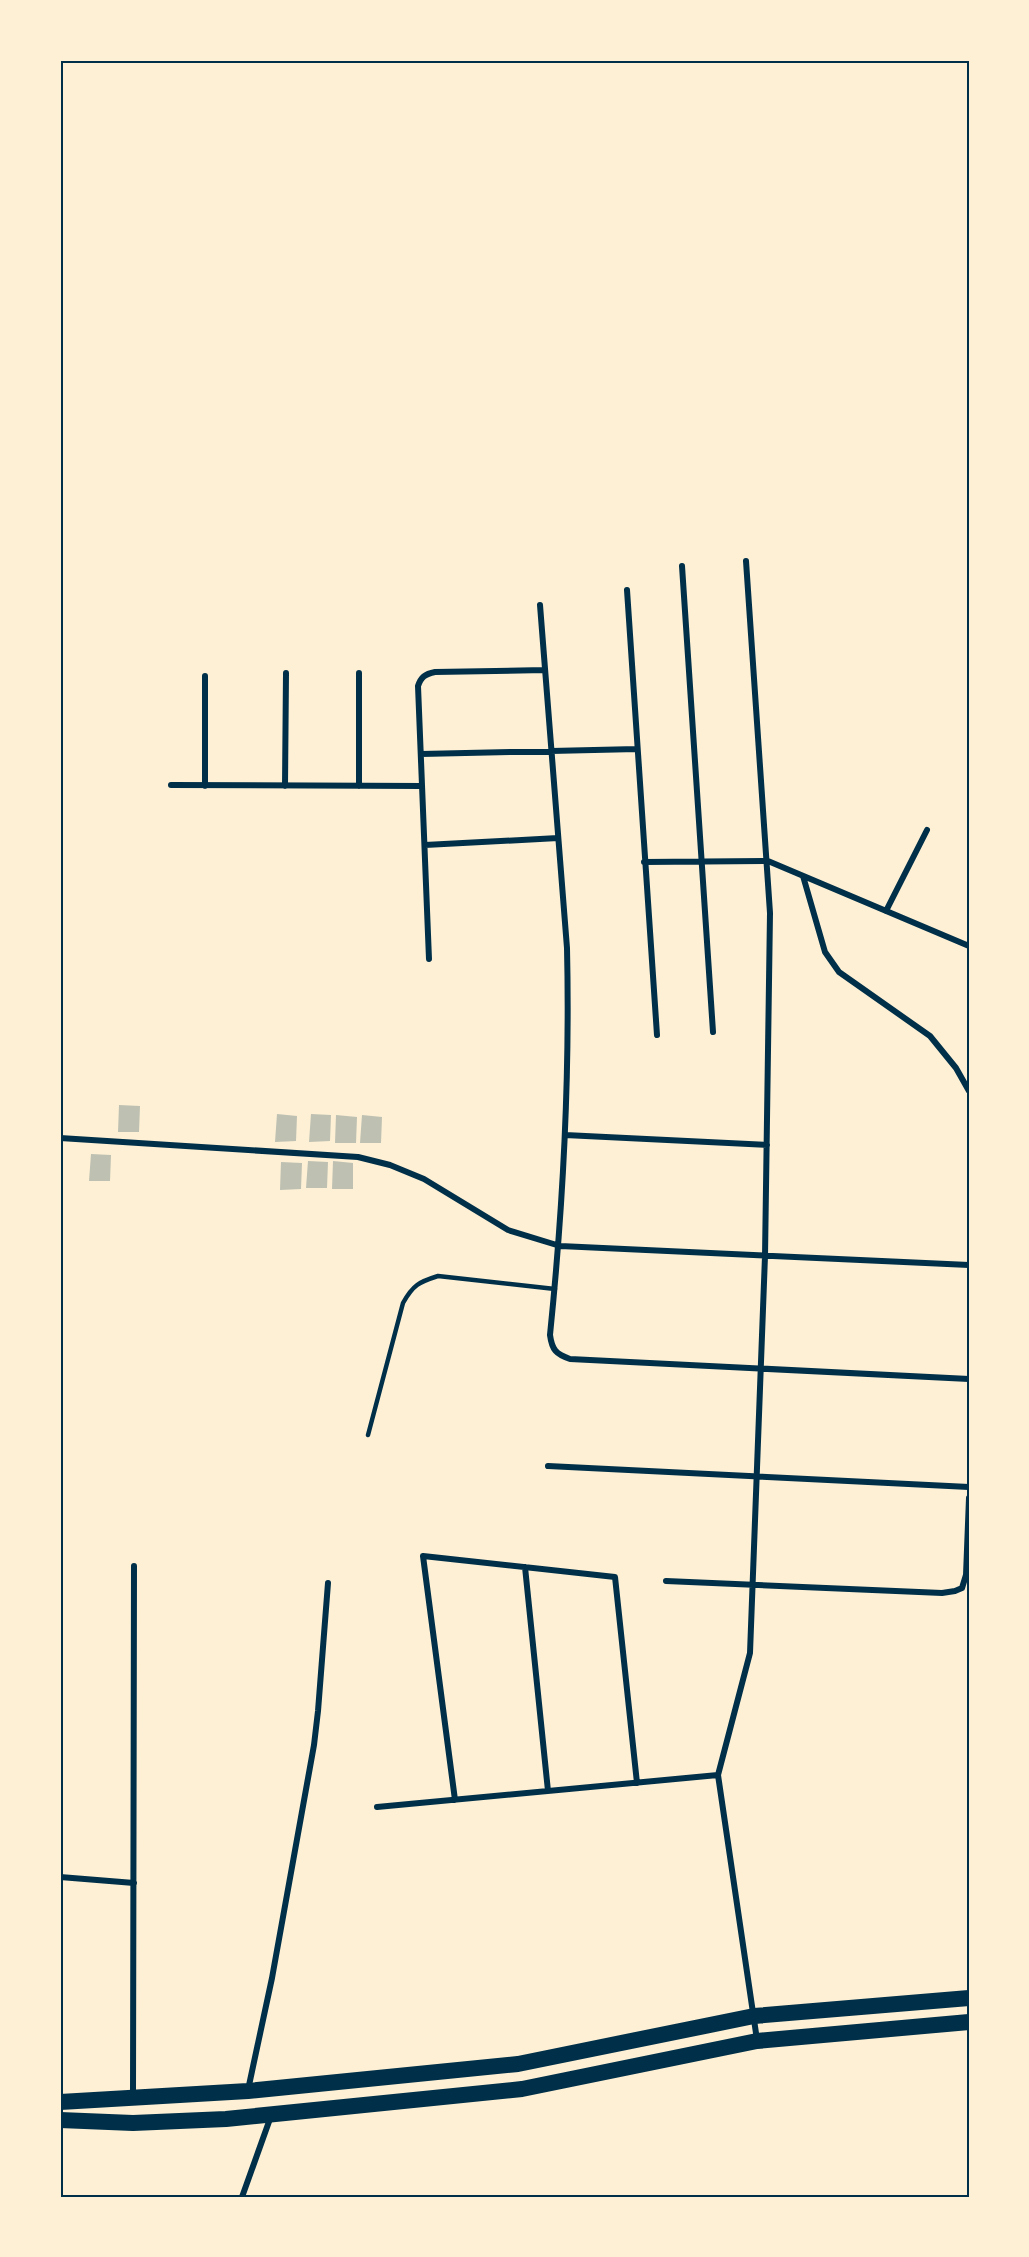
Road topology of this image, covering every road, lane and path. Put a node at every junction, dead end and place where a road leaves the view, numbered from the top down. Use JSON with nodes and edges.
{"nodes":[{"id":1,"x":746,"y":561,"type":"dead end"},
{"id":2,"x":682,"y":566,"type":"dead end"},
{"id":3,"x":627,"y":590,"type":"dead end"},
{"id":4,"x":540,"y":605,"type":"dead end"},
{"id":5,"x":545,"y":670,"type":"junction"},
{"id":6,"x":359,"y":673,"type":"dead end"},
{"id":7,"x":286,"y":674,"type":"dead end"},
{"id":8,"x":205,"y":676,"type":"dead end"},
{"id":9,"x":637,"y":749,"type":"junction"},
{"id":10,"x":551,"y":751,"type":"junction"},
{"id":11,"x":421,"y":754,"type":"junction"},
{"id":12,"x":171,"y":785,"type":"dead end"},
{"id":13,"x":205,"y":786,"type":"junction"},
{"id":14,"x":285,"y":786,"type":"junction"},
{"id":15,"x":359,"y":786,"type":"junction"},
{"id":16,"x":422,"y":786,"type":"junction"},
{"id":17,"x":927,"y":830,"type":"dead end"},
{"id":18,"x":558,"y":838,"type":"junction"},
{"id":19,"x":425,"y":845,"type":"junction"},
{"id":20,"x":768,"y":861,"type":"junction"},
{"id":21,"x":644,"y":862,"type":"junction"},
{"id":22,"x":702,"y":862,"type":"junction"},
{"id":23,"x":803,"y":876,"type":"junction"},
{"id":24,"x":886,"y":911,"type":"junction"},
{"id":25,"x":969,"y":946,"type":"edge"},
{"id":26,"x":429,"y":959,"type":"dead end"},
{"id":27,"x":713,"y":1032,"type":"dead end"},
{"id":28,"x":657,"y":1035,"type":"dead end"},
{"id":29,"x":969,"y":1091,"type":"edge"},
{"id":30,"x":565,"y":1135,"type":"junction"},
{"id":31,"x":60,"y":1138,"type":"edge"},
{"id":32,"x":767,"y":1145,"type":"junction"},
{"id":33,"x":560,"y":1246,"type":"junction"},
{"id":34,"x":765,"y":1256,"type":"junction"},
{"id":35,"x":969,"y":1265,"type":"edge"},
{"id":36,"x":555,"y":1289,"type":"junction"},
{"id":37,"x":761,"y":1368,"type":"junction"},
{"id":38,"x":969,"y":1379,"type":"edge"},
{"id":39,"x":368,"y":1436,"type":"dead end"},
{"id":40,"x":548,"y":1466,"type":"dead end"},
{"id":41,"x":757,"y":1476,"type":"junction"},
{"id":42,"x":969,"y":1487,"type":"edge"},
{"id":43,"x":969,"y":1498,"type":"edge"},
{"id":44,"x":968,"y":1544,"type":"edge"},
{"id":45,"x":134,"y":1566,"type":"dead end"},
{"id":46,"x":525,"y":1567,"type":"junction"},
{"id":47,"x":666,"y":1581,"type":"dead end"},
{"id":48,"x":328,"y":1583,"type":"dead end"},
{"id":49,"x":753,"y":1585,"type":"junction"},
{"id":50,"x":718,"y":1775,"type":"junction"},
{"id":51,"x":637,"y":1783,"type":"junction"},
{"id":52,"x":548,"y":1791,"type":"junction"},
{"id":53,"x":455,"y":1800,"type":"junction"},
{"id":54,"x":376,"y":1807,"type":"dead end"},
{"id":55,"x":60,"y":1876,"type":"edge"},
{"id":56,"x":134,"y":1883,"type":"junction"},
{"id":57,"x":969,"y":1998,"type":"edge"},
{"id":58,"x":754,"y":2016,"type":"junction"},
{"id":59,"x":969,"y":2022,"type":"edge"},
{"id":60,"x":757,"y":2041,"type":"junction"},
{"id":61,"x":248,"y":2091,"type":"junction"},
{"id":62,"x":133,"y":2098,"type":"junction"},
{"id":63,"x":62,"y":2102,"type":"edge"},
{"id":64,"x":272,"y":2113,"type":"junction"},
{"id":65,"x":62,"y":2120,"type":"edge"},
{"id":66,"x":242,"y":2197,"type":"edge"}],
"edges":[{"from":1,"to":20,"type":"street"},
{"from":2,"to":22,"type":"street"},
{"from":3,"to":9,"type":"street"},
{"from":4,"to":5,"type":"street"},
{"from":5,"to":10,"type":"street"},
{"from":5,"to":11,"type":"street"},
{"from":6,"to":15,"type":"street"},
{"from":7,"to":14,"type":"street"},
{"from":8,"to":13,"type":"street"},
{"from":9,"to":10,"type":"street"},
{"from":9,"to":21,"type":"street"},
{"from":10,"to":11,"type":"street"},
{"from":10,"to":18,"type":"street"},
{"from":11,"to":16,"type":"street"},
{"from":12,"to":13,"type":"street"},
{"from":13,"to":14,"type":"street"},
{"from":14,"to":15,"type":"street"},
{"from":15,"to":16,"type":"street"},
{"from":16,"to":19,"type":"street"},
{"from":17,"to":24,"type":"street"},
{"from":18,"to":19,"type":"street"},
{"from":18,"to":30,"type":"street"},
{"from":19,"to":26,"type":"street"},
{"from":20,"to":22,"type":"street"},
{"from":20,"to":23,"type":"street"},
{"from":20,"to":32,"type":"street"},
{"from":21,"to":22,"type":"street"},
{"from":21,"to":28,"type":"street"},
{"from":22,"to":27,"type":"street"},
{"from":23,"to":24,"type":"street"},
{"from":23,"to":29,"type":"street"},
{"from":24,"to":25,"type":"street"},
{"from":30,"to":32,"type":"street"},
{"from":30,"to":33,"type":"street"},
{"from":31,"to":33,"type":"street"},
{"from":32,"to":34,"type":"street"},
{"from":33,"to":34,"type":"street"},
{"from":33,"to":36,"type":"street"},
{"from":34,"to":35,"type":"street"},
{"from":34,"to":37,"type":"street"},
{"from":36,"to":37,"type":"street"},
{"from":36,"to":39,"type":"lane"},
{"from":37,"to":38,"type":"street"},
{"from":37,"to":41,"type":"street"},
{"from":40,"to":41,"type":"street"},
{"from":41,"to":42,"type":"street"},
{"from":41,"to":49,"type":"street"},
{"from":43,"to":44,"type":"street"},
{"from":44,"to":49,"type":"street"},
{"from":45,"to":56,"type":"street"},
{"from":46,"to":51,"type":"street"},
{"from":46,"to":52,"type":"street"},
{"from":46,"to":53,"type":"street"},
{"from":47,"to":49,"type":"street"},
{"from":48,"to":61,"type":"street"},
{"from":49,"to":50,"type":"street"},
{"from":50,"to":51,"type":"street"},
{"from":50,"to":58,"type":"street"},
{"from":51,"to":52,"type":"street"},
{"from":52,"to":53,"type":"street"},
{"from":53,"to":54,"type":"street"},
{"from":55,"to":56,"type":"street"},
{"from":56,"to":62,"type":"street"},
{"from":57,"to":58,"type":"highway"},
{"from":58,"to":60,"type":"street"},
{"from":58,"to":61,"type":"highway"},
{"from":59,"to":60,"type":"highway"},
{"from":60,"to":64,"type":"highway"},
{"from":61,"to":62,"type":"highway"},
{"from":62,"to":63,"type":"highway"},
{"from":64,"to":65,"type":"highway"},
{"from":64,"to":66,"type":"street"}]}
